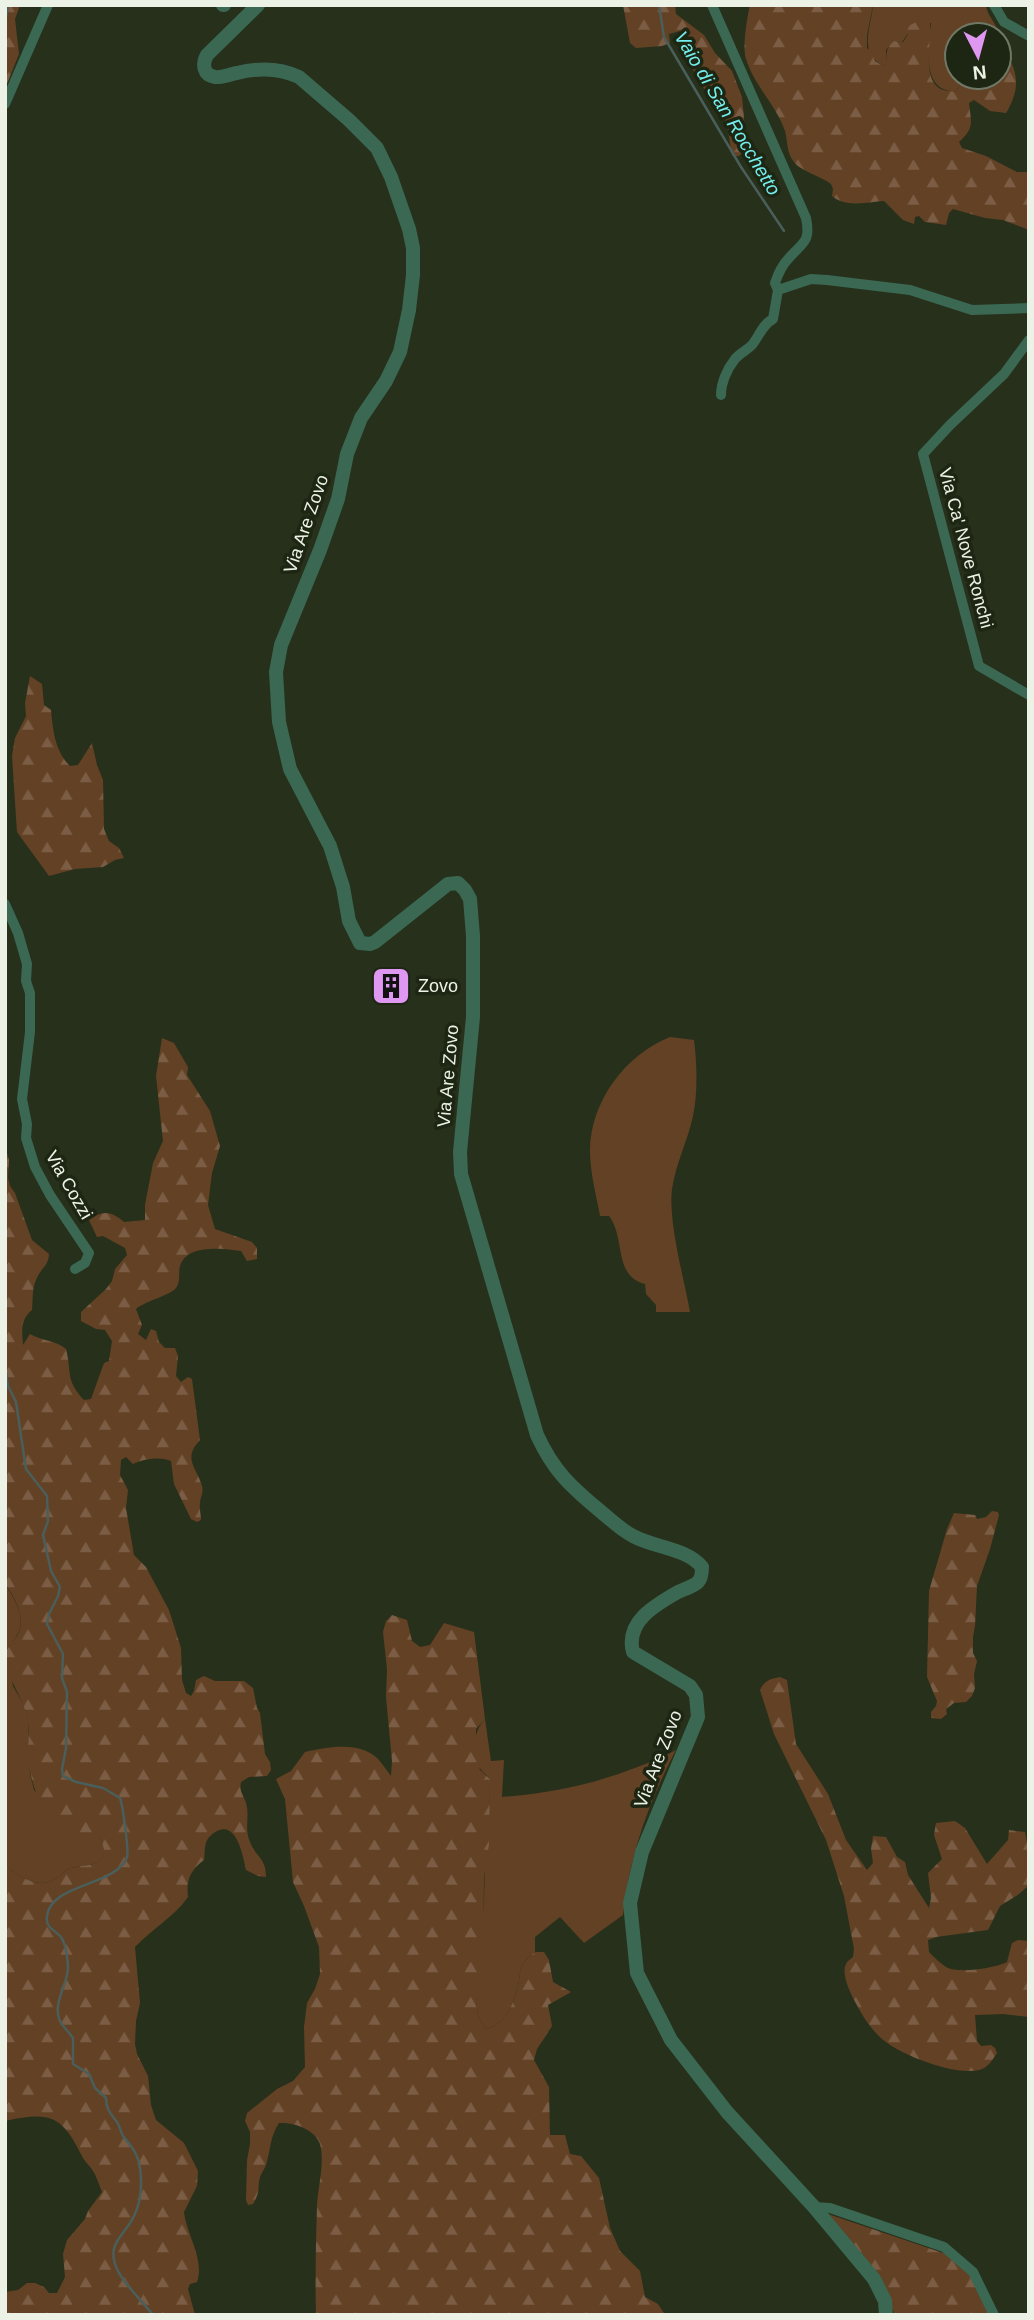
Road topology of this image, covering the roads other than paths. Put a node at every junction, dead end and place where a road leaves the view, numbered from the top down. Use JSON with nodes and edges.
{"nodes":[{"id":1,"x":48,"y":5,"type":"edge"},
{"id":2,"x":258,"y":5,"type":"edge"},
{"id":3,"x":712,"y":5,"type":"edge"},
{"id":4,"x":994,"y":5,"type":"edge"},
{"id":5,"x":1029,"y":37,"type":"edge"},
{"id":6,"x":5,"y":104,"type":"edge"},
{"id":7,"x":778,"y":290,"type":"junction"},
{"id":8,"x":1029,"y":308,"type":"edge"},
{"id":9,"x":1029,"y":340,"type":"edge"},
{"id":10,"x":721,"y":395,"type":"dead end"},
{"id":11,"x":1029,"y":695,"type":"edge"},
{"id":12,"x":5,"y":904,"type":"edge"},
{"id":13,"x":75,"y":1269,"type":"dead end"},
{"id":14,"x":814,"y":2207,"type":"junction"},
{"id":15,"x":886,"y":2315,"type":"edge"},
{"id":16,"x":994,"y":2315,"type":"edge"}],
"edges":[{"from":1,"to":6,"type":"street"},
{"from":2,"to":14,"type":"street","name":"Via Are Zovo"},
{"from":3,"to":7,"type":"street"},
{"from":4,"to":5,"type":"street"},
{"from":7,"to":8,"type":"street"},
{"from":7,"to":10,"type":"street"},
{"from":9,"to":11,"type":"street","name":"Via Ca' Nove Ronchi"},
{"from":12,"to":13,"type":"street","name":"Via Cozzi"},
{"from":14,"to":15,"type":"street","name":"Via Are Zovo"},
{"from":14,"to":16,"type":"street"}]}
